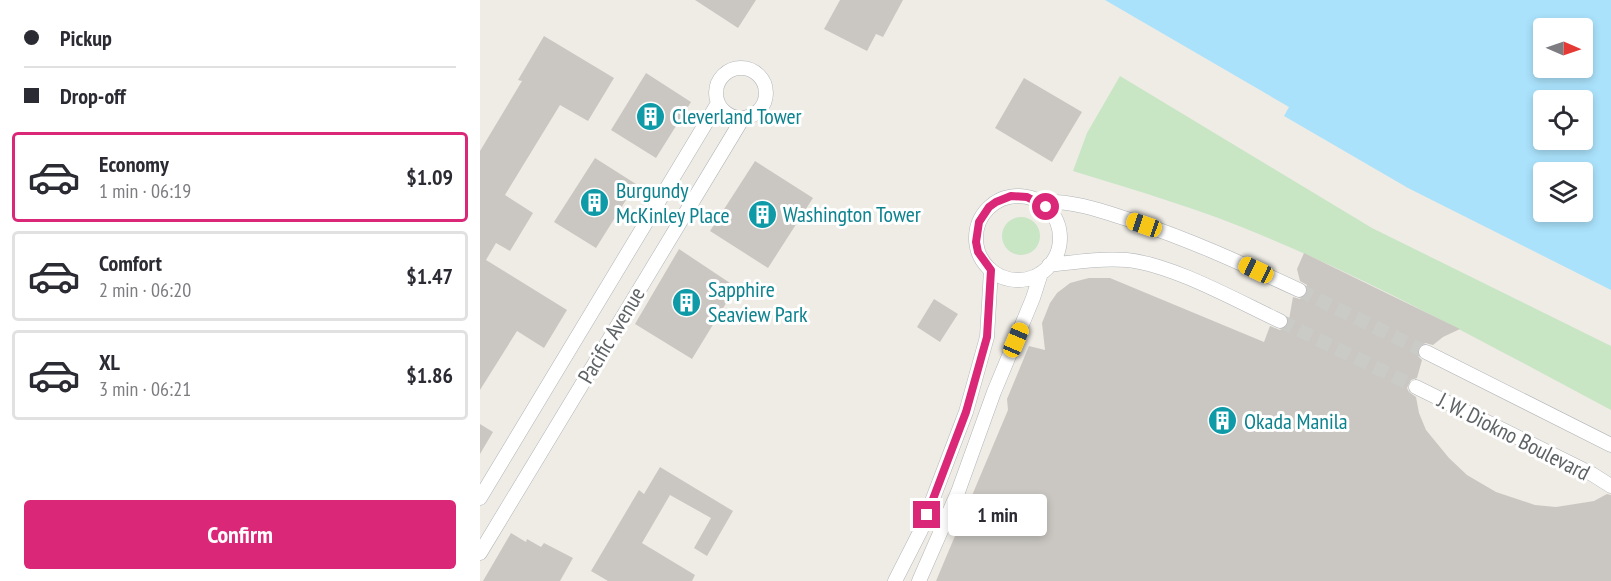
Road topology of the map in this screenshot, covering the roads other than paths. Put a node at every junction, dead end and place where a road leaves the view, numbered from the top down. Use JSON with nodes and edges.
{"nodes":[{"id":1,"x":718,"y":103,"type":"junction"},
{"id":2,"x":743,"y":118,"type":"junction"},
{"id":3,"x":1040,"y":202,"type":"junction"},
{"id":4,"x":1045,"y":269,"type":"junction"},
{"id":5,"x":991,"y":270,"type":"junction"},
{"id":6,"x":1299,"y":290,"type":"tunnel mouth"},
{"id":7,"x":1280,"y":321,"type":"tunnel mouth"},
{"id":8,"x":1426,"y":352,"type":"tunnel mouth"},
{"id":9,"x":1416,"y":387,"type":"tunnel mouth"},
{"id":10,"x":1611,"y":445,"type":"edge"},
{"id":11,"x":1611,"y":486,"type":"edge"},
{"id":12,"x":480,"y":498,"type":"edge"},
{"id":13,"x":480,"y":553,"type":"edge"},
{"id":14,"x":895,"y":581,"type":"edge"},
{"id":15,"x":919,"y":581,"type":"edge"}],
"edges":[{"from":1,"to":2,"type":"street"},
{"from":1,"to":2,"type":"street"},
{"from":1,"to":12,"type":"street","name":"Pacific Avenue"},
{"from":2,"to":13,"type":"street","name":"Pacific Avenue"},
{"from":3,"to":4,"type":"street"},
{"from":3,"to":5,"type":"street"},
{"from":3,"to":6,"type":"street"},
{"from":4,"to":5,"type":"street"},
{"from":4,"to":7,"type":"street"},
{"from":4,"to":15,"type":"street"},
{"from":5,"to":14,"type":"street"},
{"from":8,"to":10,"type":"street","name":"J. W. Diokno Boulevard"},
{"from":9,"to":11,"type":"street","name":"J. W. Diokno Boulevard"}]}
